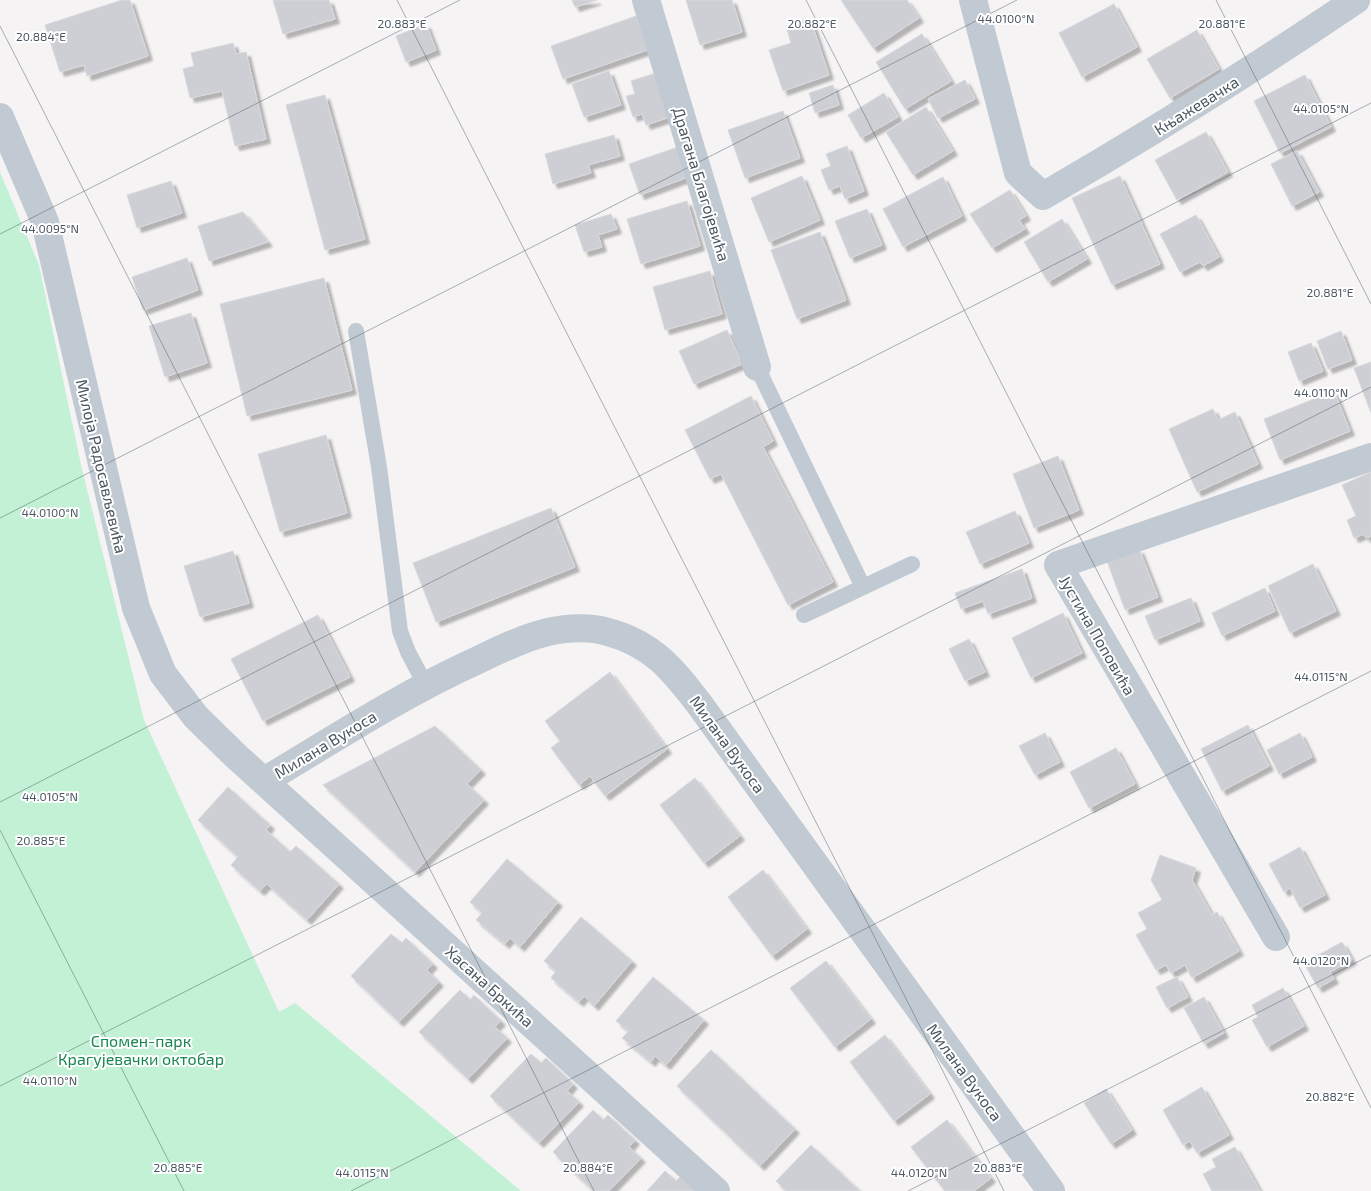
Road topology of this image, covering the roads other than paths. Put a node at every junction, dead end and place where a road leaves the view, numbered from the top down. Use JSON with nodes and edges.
{"nodes":[{"id":1,"x":646,"y":0,"type":"edge"},
{"id":2,"x":973,"y":0,"type":"edge"},
{"id":3,"x":1356,"y":0,"type":"edge"},
{"id":4,"x":0,"y":117,"type":"edge"},
{"id":5,"x":356,"y":331,"type":"dead end"},
{"id":6,"x":757,"y":367,"type":"joint"},
{"id":7,"x":1371,"y":457,"type":"edge"},
{"id":8,"x":912,"y":564,"type":"dead end"},
{"id":9,"x":863,"y":587,"type":"junction"},
{"id":10,"x":804,"y":615,"type":"dead end"},
{"id":11,"x":425,"y":684,"type":"junction"},
{"id":12,"x":264,"y":781,"type":"junction"},
{"id":13,"x":1276,"y":937,"type":"dead end"},
{"id":14,"x":716,"y":1191,"type":"edge"},
{"id":15,"x":1051,"y":1191,"type":"edge"}],
"edges":[{"from":1,"to":6,"type":"street","name":"Драгана Благојевића"},
{"from":2,"to":3,"type":"street","name":"Књажевачка"},
{"from":4,"to":12,"type":"street","name":"Милоја Радосављевића"},
{"from":5,"to":11,"type":"lane"},
{"from":6,"to":9,"type":"lane"},
{"from":7,"to":13,"type":"street","name":"Јустина Поповића"},
{"from":8,"to":9,"type":"lane"},
{"from":9,"to":10,"type":"lane"},
{"from":11,"to":12,"type":"street","name":"Милана Вукоса"},
{"from":11,"to":15,"type":"street","name":"Милана Вукоса"},
{"from":12,"to":14,"type":"street","name":"Хасана Бркића"}]}
